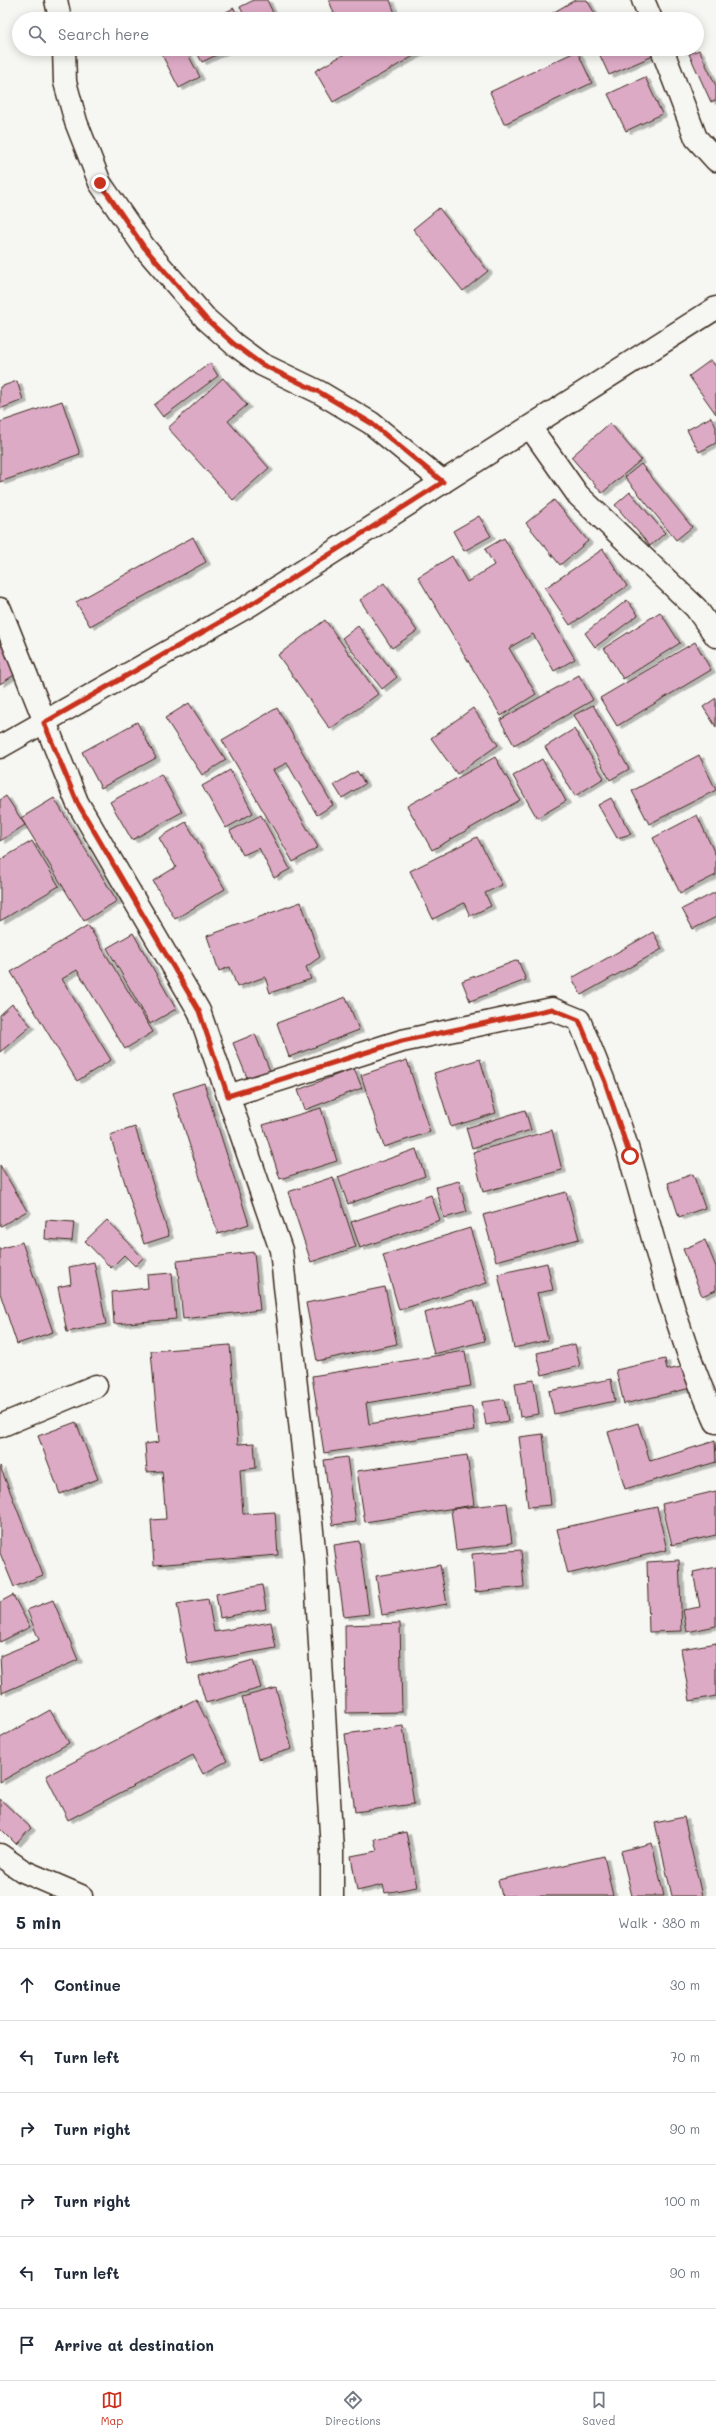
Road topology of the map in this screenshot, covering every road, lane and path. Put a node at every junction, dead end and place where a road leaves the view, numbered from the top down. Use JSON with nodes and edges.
{"nodes":[{"id":1,"x":56,"y":0,"type":"edge"},
{"id":2,"x":643,"y":0,"type":"edge"},
{"id":3,"x":59,"y":12,"type":"edge"},
{"id":4,"x":648,"y":12,"type":"edge"},
{"id":5,"x":64,"y":56,"type":"edge"},
{"id":6,"x":665,"y":56,"type":"edge"},
{"id":7,"x":716,"y":160,"type":"edge"},
{"id":8,"x":716,"y":308,"type":"edge"},
{"id":9,"x":530,"y":427,"type":"junction"},
{"id":10,"x":443,"y":482,"type":"junction"},
{"id":11,"x":0,"y":609,"type":"edge"},
{"id":12,"x":716,"y":636,"type":"edge"},
{"id":13,"x":44,"y":723,"type":"junction"},
{"id":14,"x":0,"y":747,"type":"edge"},
{"id":15,"x":228,"y":1096,"type":"junction"},
{"id":16,"x":96,"y":1386,"type":"dead end"},
{"id":17,"x":716,"y":1422,"type":"edge"},
{"id":18,"x":0,"y":1426,"type":"edge"},
{"id":19,"x":0,"y":1854,"type":"edge"},
{"id":20,"x":80,"y":1896,"type":"edge"},
{"id":21,"x":332,"y":1896,"type":"edge"}],
"edges":[{"from":1,"to":3,"type":"street"},
{"from":2,"to":4,"type":"street"},
{"from":5,"to":10,"type":"street"},
{"from":6,"to":7,"type":"street"},
{"from":8,"to":9,"type":"street"},
{"from":9,"to":10,"type":"street"},
{"from":9,"to":12,"type":"street"},
{"from":10,"to":13,"type":"street"},
{"from":11,"to":13,"type":"street"},
{"from":13,"to":14,"type":"street"},
{"from":13,"to":15,"type":"street"},
{"from":15,"to":17,"type":"street"},
{"from":15,"to":21,"type":"street"},
{"from":16,"to":18,"type":"street"},
{"from":19,"to":20,"type":"street"}]}
